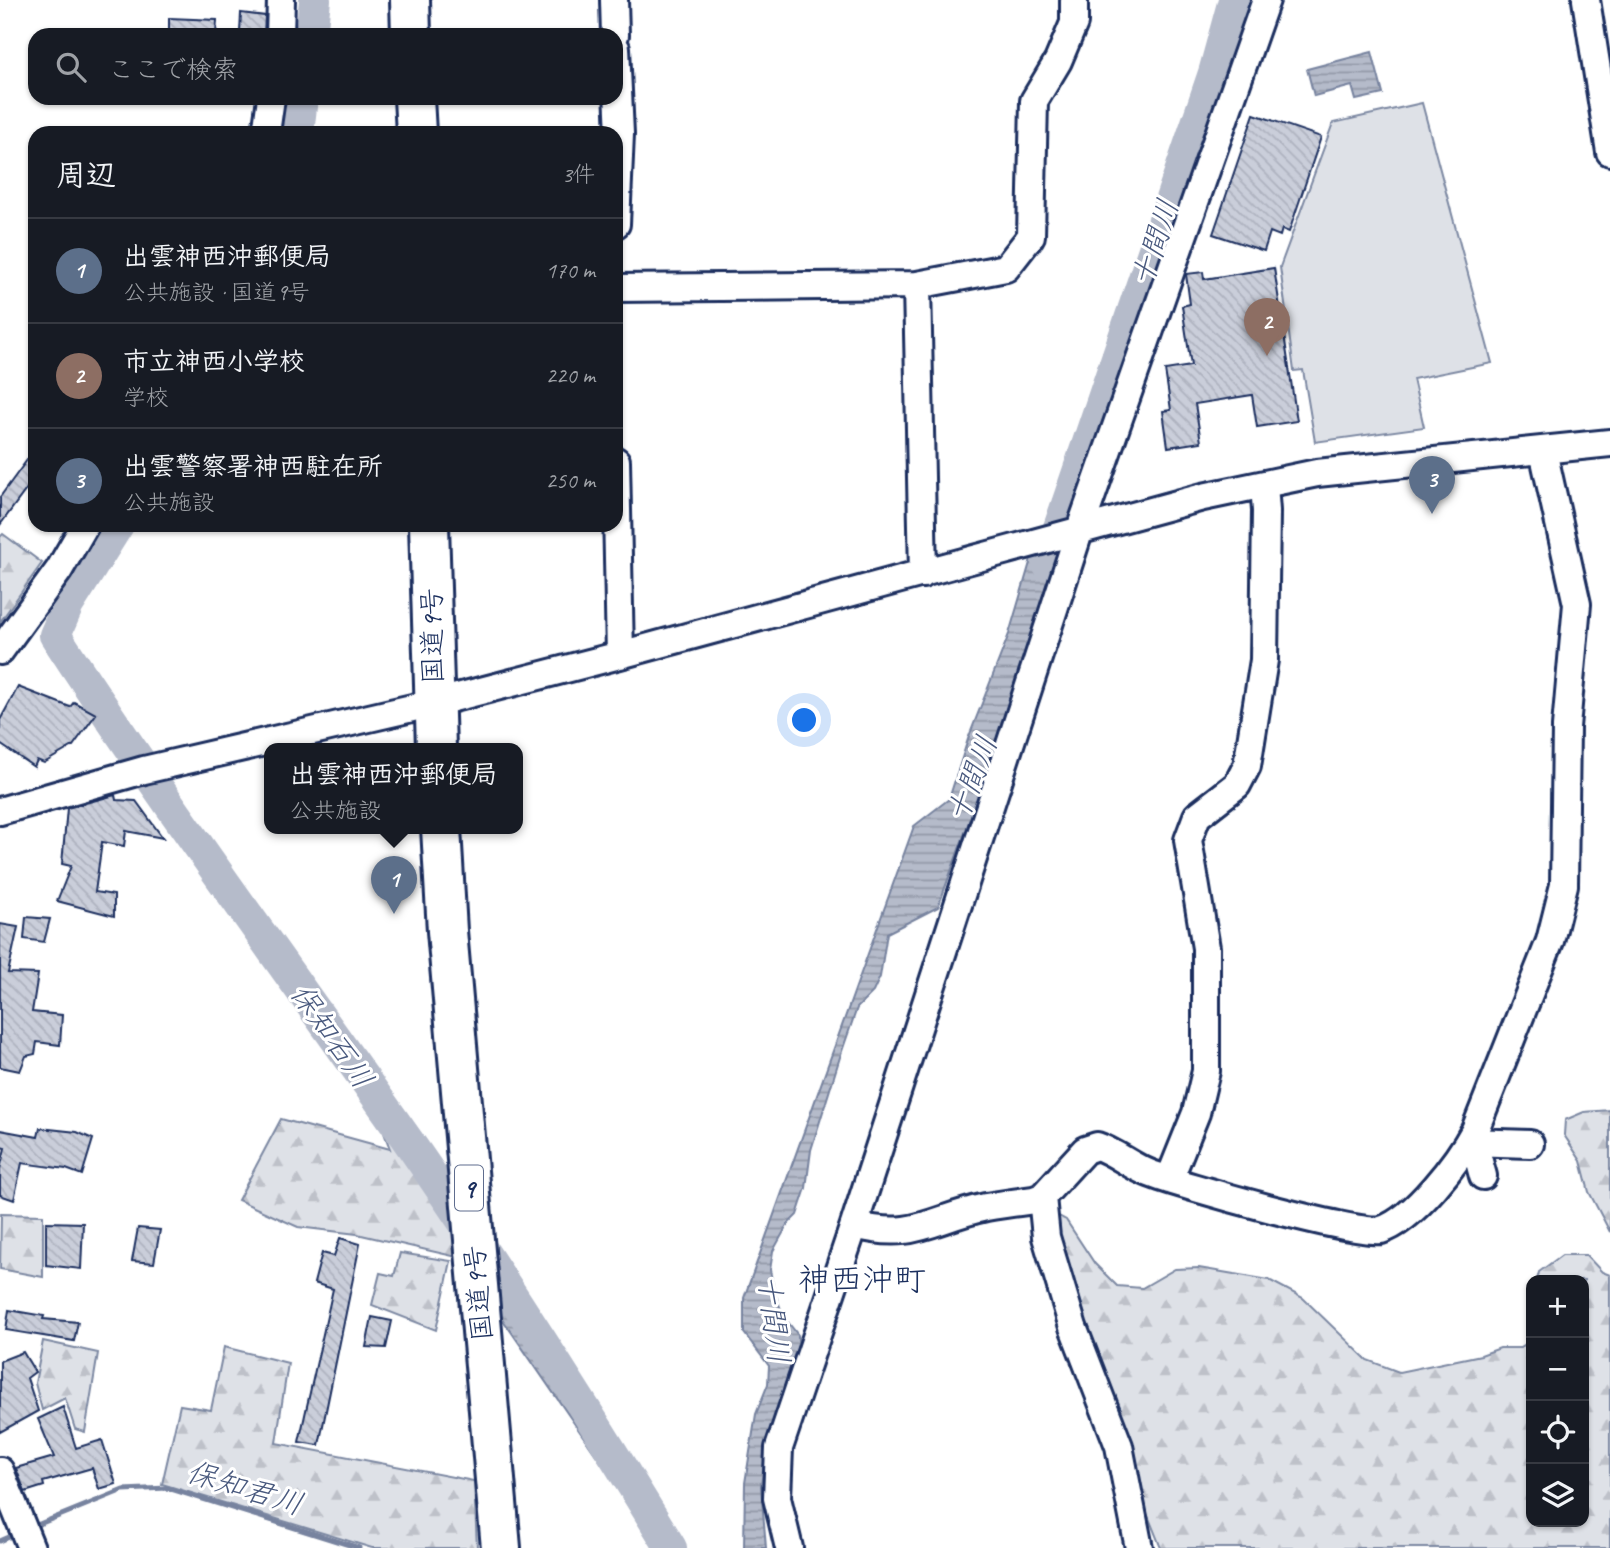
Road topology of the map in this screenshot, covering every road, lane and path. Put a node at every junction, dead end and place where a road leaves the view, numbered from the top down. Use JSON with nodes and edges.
{"nodes":[{"id":1,"x":281,"y":0,"type":"edge"},
{"id":2,"x":410,"y":0,"type":"edge"},
{"id":3,"x":614,"y":0,"type":"edge"},
{"id":4,"x":1074,"y":0,"type":"edge"},
{"id":5,"x":1266,"y":0,"type":"edge"},
{"id":6,"x":1587,"y":0,"type":"edge"},
{"id":7,"x":280,"y":28,"type":"edge"},
{"id":8,"x":411,"y":28,"type":"edge"},
{"id":9,"x":615,"y":28,"type":"edge"},
{"id":10,"x":270,"y":105,"type":"edge"},
{"id":11,"x":414,"y":105,"type":"edge"},
{"id":12,"x":619,"y":105,"type":"edge"},
{"id":13,"x":267,"y":126,"type":"edge"},
{"id":14,"x":416,"y":126,"type":"edge"},
{"id":15,"x":620,"y":126,"type":"edge"},
{"id":16,"x":1610,"y":152,"type":"edge"},
{"id":17,"x":917,"y":285,"type":"junction"},
{"id":18,"x":623,"y":288,"type":"edge"},
{"id":19,"x":1610,"y":443,"type":"edge"},
{"id":20,"x":1543,"y":451,"type":"junction"},
{"id":21,"x":1264,"y":485,"type":"junction"},
{"id":22,"x":81,"y":532,"type":"edge"},
{"id":23,"x":429,"y":532,"type":"edge"},
{"id":24,"x":617,"y":532,"type":"edge"},
{"id":25,"x":1075,"y":533,"type":"junction"},
{"id":26,"x":923,"y":575,"type":"junction"},
{"id":27,"x":0,"y":651,"type":"edge"},
{"id":28,"x":620,"y":655,"type":"junction"},
{"id":29,"x":433,"y":703,"type":"junction"},
{"id":30,"x":436,"y":743,"type":"edge"},
{"id":31,"x":0,"y":811,"type":"edge"},
{"id":32,"x":441,"y":834,"type":"edge"},
{"id":33,"x":1472,"y":1142,"type":"junction"},
{"id":34,"x":1530,"y":1143,"type":"dead end"},
{"id":35,"x":1483,"y":1176,"type":"dead end"},
{"id":36,"x":1169,"y":1180,"type":"junction"},
{"id":37,"x":1042,"y":1197,"type":"junction"},
{"id":38,"x":854,"y":1225,"type":"junction"},
{"id":39,"x":2,"y":1480,"type":"edge"},
{"id":40,"x":31,"y":1548,"type":"edge"},
{"id":41,"x":501,"y":1548,"type":"edge"},
{"id":42,"x":789,"y":1548,"type":"edge"},
{"id":43,"x":1139,"y":1548,"type":"edge"}],
"edges":[{"from":1,"to":7,"type":"street"},
{"from":2,"to":8,"type":"highway"},
{"from":3,"to":9,"type":"street"},
{"from":4,"to":17,"type":"street"},
{"from":5,"to":25,"type":"street"},
{"from":6,"to":16,"type":"street"},
{"from":10,"to":13,"type":"street"},
{"from":11,"to":14,"type":"highway"},
{"from":12,"to":15,"type":"street"},
{"from":17,"to":18,"type":"street"},
{"from":17,"to":26,"type":"street"},
{"from":19,"to":20,"type":"street"},
{"from":20,"to":21,"type":"street"},
{"from":20,"to":33,"type":"street"},
{"from":21,"to":25,"type":"street"},
{"from":21,"to":36,"type":"street"},
{"from":22,"to":27,"type":"street"},
{"from":23,"to":29,"type":"highway","name":"国道9号"},
{"from":24,"to":28,"type":"street"},
{"from":25,"to":26,"type":"street"},
{"from":25,"to":38,"type":"street"},
{"from":26,"to":28,"type":"street"},
{"from":28,"to":29,"type":"street"},
{"from":29,"to":30,"type":"highway","name":"国道9号"},
{"from":29,"to":31,"type":"street"},
{"from":32,"to":41,"type":"highway","name":"国道9号","number":"9"},
{"from":33,"to":34,"type":"street"},
{"from":33,"to":35,"type":"street"},
{"from":33,"to":36,"type":"street"},
{"from":36,"to":37,"type":"street"},
{"from":37,"to":38,"type":"street"},
{"from":37,"to":43,"type":"street"},
{"from":38,"to":42,"type":"street"},
{"from":39,"to":40,"type":"street"}]}
